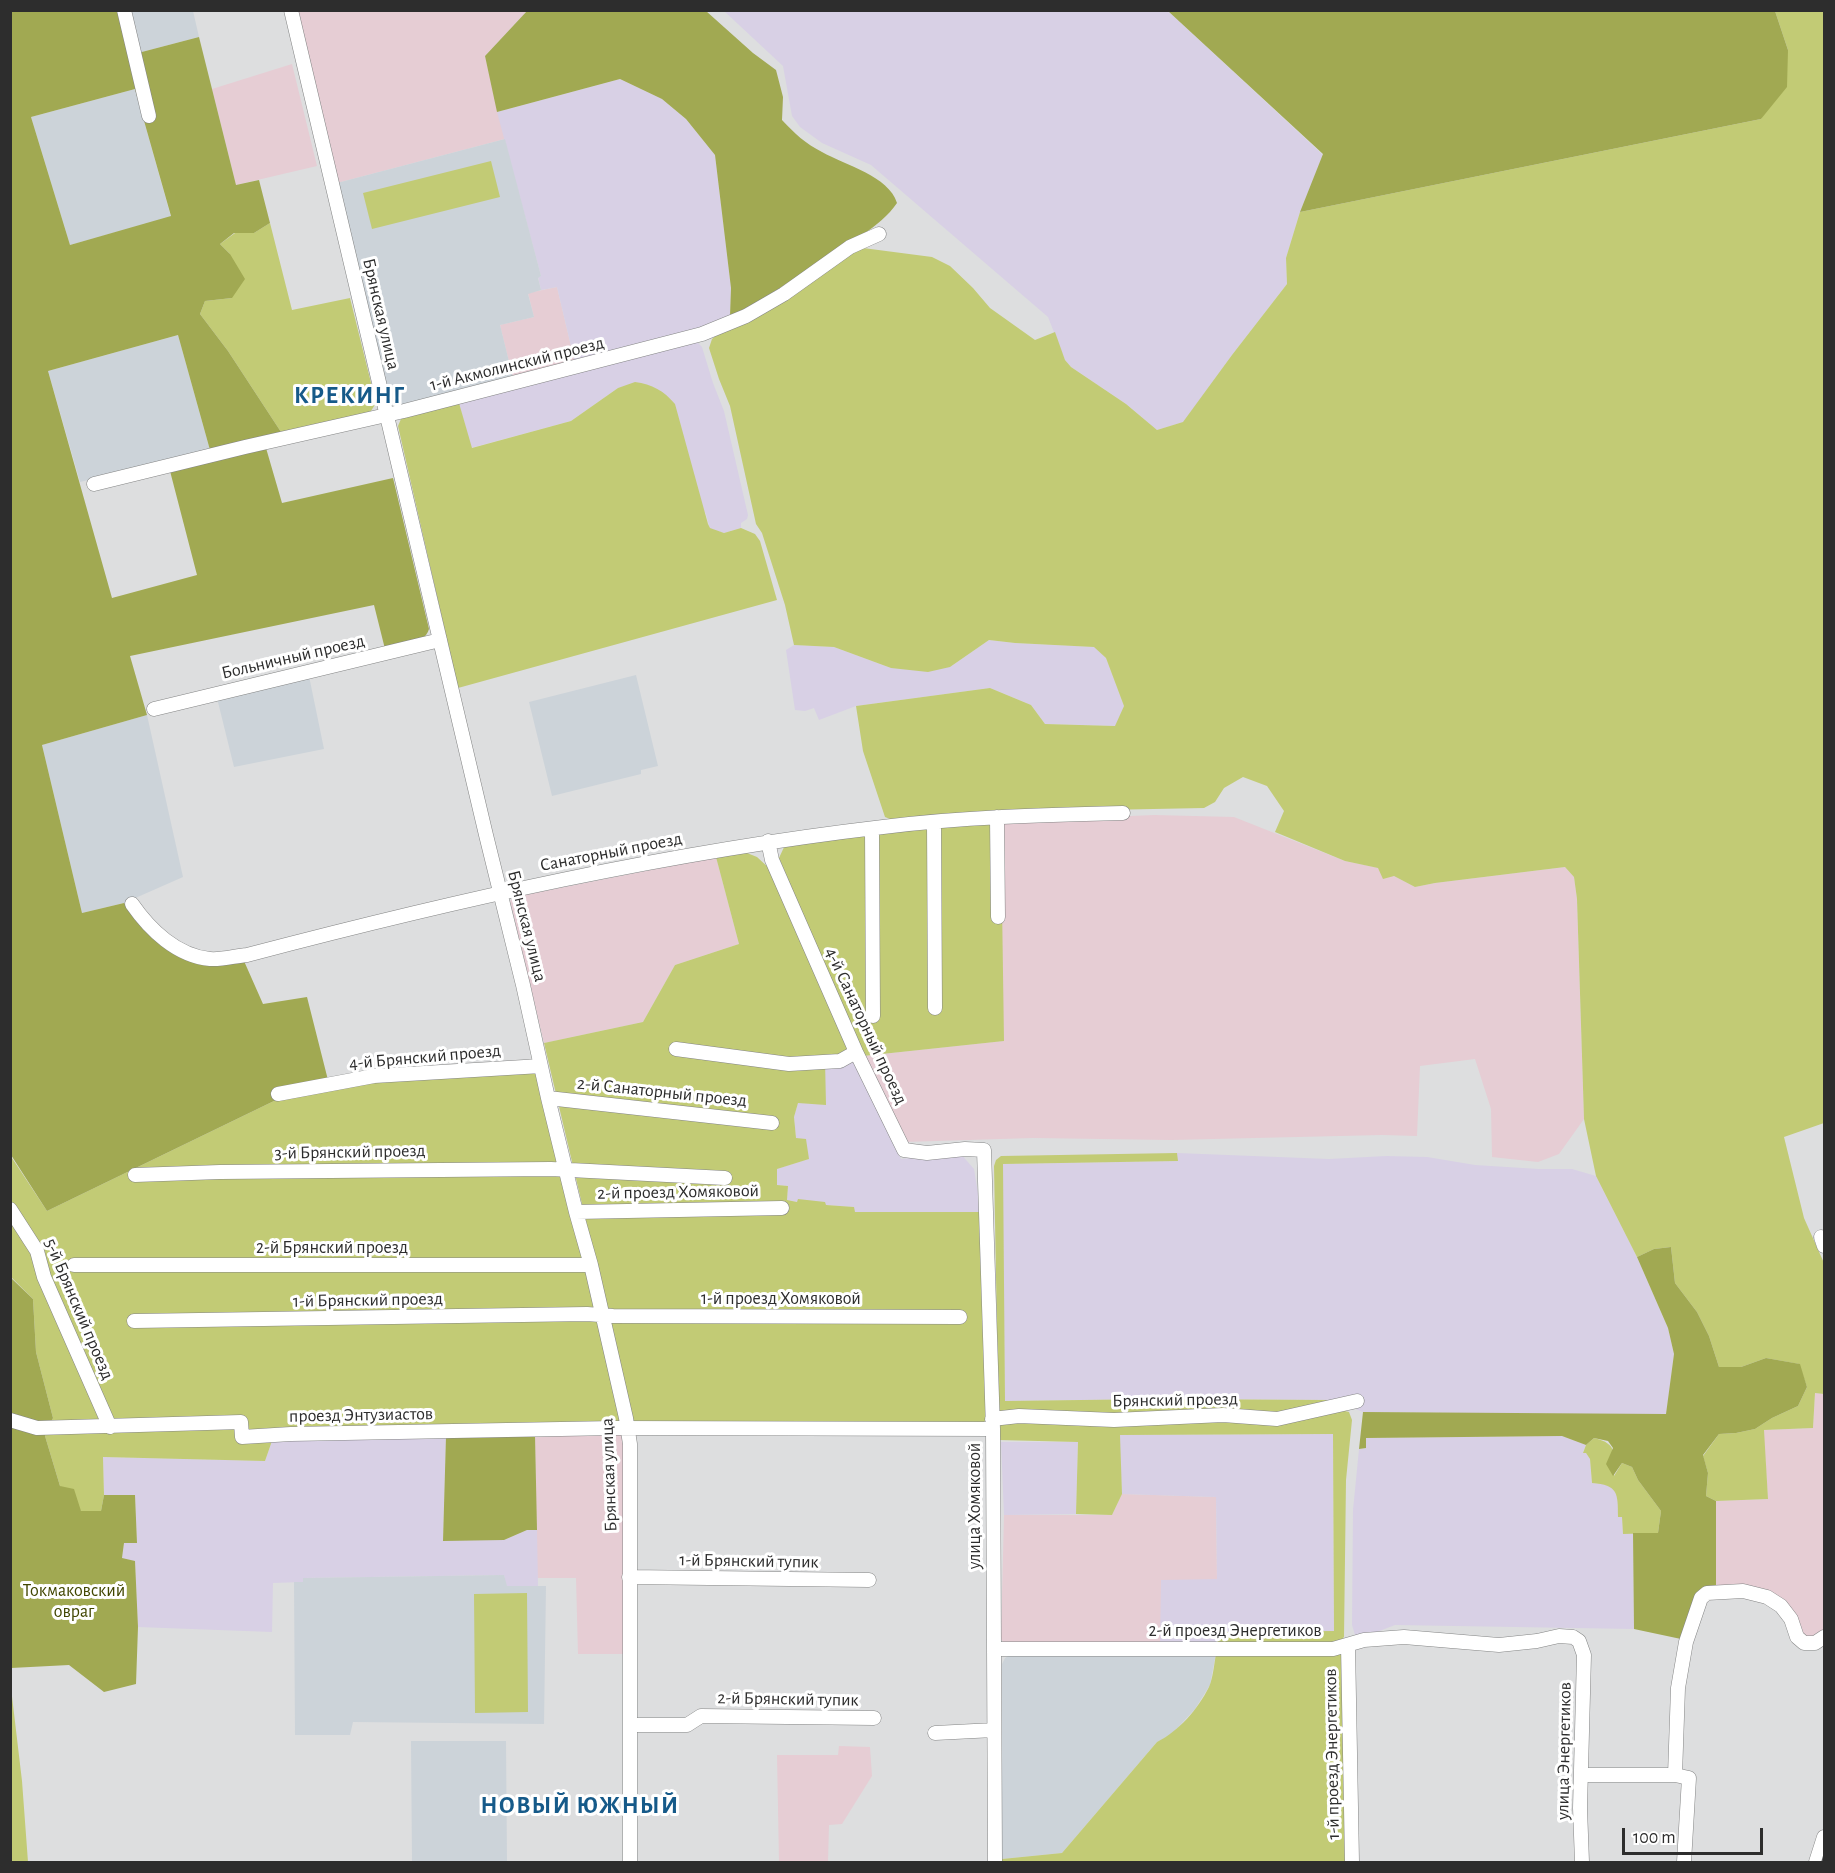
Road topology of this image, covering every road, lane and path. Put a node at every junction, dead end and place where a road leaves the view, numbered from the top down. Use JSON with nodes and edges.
{"nodes":[{"id":1,"x":124,"y":10,"type":"edge"},
{"id":2,"x":291,"y":10,"type":"edge"},
{"id":3,"x":150,"y":116,"type":"dead end"},
{"id":4,"x":879,"y":234,"type":"dead end"},
{"id":5,"x":386,"y":415,"type":"junction"},
{"id":6,"x":94,"y":484,"type":"dead end"},
{"id":7,"x":440,"y":640,"type":"junction"},
{"id":8,"x":154,"y":709,"type":"dead end"},
{"id":9,"x":1123,"y":813,"type":"dead end"},
{"id":10,"x":997,"y":817,"type":"junction"},
{"id":11,"x":934,"y":822,"type":"junction"},
{"id":12,"x":872,"y":829,"type":"junction"},
{"id":13,"x":768,"y":841,"type":"junction"},
{"id":14,"x":500,"y":893,"type":"junction"},
{"id":15,"x":132,"y":904,"type":"dead end"},
{"id":16,"x":998,"y":917,"type":"dead end"},
{"id":17,"x":935,"y":1008,"type":"dead end"},
{"id":18,"x":873,"y":1016,"type":"dead end"},
{"id":19,"x":676,"y":1049,"type":"dead end"},
{"id":20,"x":856,"y":1052,"type":"junction"},
{"id":21,"x":541,"y":1066,"type":"junction"},
{"id":22,"x":278,"y":1094,"type":"dead end"},
{"id":23,"x":548,"y":1098,"type":"junction"},
{"id":24,"x":771,"y":1123,"type":"dead end"},
{"id":25,"x":984,"y":1150,"type":"joint"},
{"id":26,"x":566,"y":1170,"type":"junction"},
{"id":27,"x":135,"y":1175,"type":"dead end"},
{"id":28,"x":725,"y":1178,"type":"dead end"},
{"id":29,"x":782,"y":1208,"type":"dead end"},
{"id":30,"x":10,"y":1209,"type":"edge"},
{"id":31,"x":576,"y":1212,"type":"junction"},
{"id":32,"x":74,"y":1265,"type":"dead end"},
{"id":33,"x":591,"y":1265,"type":"junction"},
{"id":34,"x":603,"y":1316,"type":"junction"},
{"id":35,"x":960,"y":1317,"type":"dead end"},
{"id":36,"x":134,"y":1321,"type":"dead end"},
{"id":37,"x":1358,"y":1401,"type":"dead end"},
{"id":38,"x":10,"y":1420,"type":"edge"},
{"id":39,"x":992,"y":1424,"type":"junction"},
{"id":40,"x":110,"y":1427,"type":"junction"},
{"id":41,"x":628,"y":1429,"type":"junction"},
{"id":42,"x":629,"y":1577,"type":"junction"},
{"id":43,"x":869,"y":1580,"type":"dead end"},
{"id":44,"x":1824,"y":1637,"type":"edge"},
{"id":45,"x":1579,"y":1641,"type":"joint"},
{"id":46,"x":1348,"y":1645,"type":"junction"},
{"id":47,"x":994,"y":1649,"type":"junction"},
{"id":48,"x":874,"y":1718,"type":"dead end"},
{"id":49,"x":631,"y":1725,"type":"junction"},
{"id":50,"x":994,"y":1730,"type":"junction"},
{"id":51,"x":935,"y":1733,"type":"dead end"},
{"id":52,"x":1582,"y":1775,"type":"junction"},
{"id":53,"x":1675,"y":1775,"type":"junction"},
{"id":54,"x":1824,"y":1837,"type":"edge"},
{"id":55,"x":630,"y":1863,"type":"edge"},
{"id":56,"x":995,"y":1863,"type":"edge"},
{"id":57,"x":1352,"y":1863,"type":"edge"},
{"id":58,"x":1582,"y":1863,"type":"edge"},
{"id":59,"x":1684,"y":1863,"type":"edge"},
{"id":60,"x":1816,"y":1863,"type":"edge"}],
"edges":[{"from":1,"to":3,"type":"street"},
{"from":2,"to":5,"type":"street","name":"Брянская улица"},
{"from":4,"to":5,"type":"street","name":"1-й Акмолинский проезд"},
{"from":5,"to":6,"type":"street","name":"1-й Акмолинский проезд"},
{"from":5,"to":7,"type":"street","name":"Брянская улица"},
{"from":7,"to":8,"type":"street","name":"Больничный проезд"},
{"from":7,"to":14,"type":"street","name":"Брянская улица"},
{"from":9,"to":10,"type":"street","name":"Санаторный проезд"},
{"from":10,"to":11,"type":"street","name":"Санаторный проезд"},
{"from":10,"to":16,"type":"street"},
{"from":11,"to":12,"type":"street","name":"Санаторный проезд"},
{"from":11,"to":17,"type":"street"},
{"from":12,"to":13,"type":"street","name":"Санаторный проезд"},
{"from":12,"to":18,"type":"street"},
{"from":13,"to":14,"type":"street","name":"Санаторный проезд"},
{"from":13,"to":20,"type":"street","name":"4-й Санаторный проезд"},
{"from":14,"to":15,"type":"street","name":"Санаторный проезд"},
{"from":14,"to":21,"type":"street","name":"Брянская улица"},
{"from":19,"to":20,"type":"street"},
{"from":20,"to":25,"type":"street","name":"4-й Санаторный проезд"},
{"from":21,"to":22,"type":"street","name":"4-й Брянский проезд"},
{"from":21,"to":23,"type":"street","name":"Брянская улица"},
{"from":23,"to":24,"type":"street","name":"2-й Санаторный проезд"},
{"from":23,"to":26,"type":"street","name":"Брянская улица"},
{"from":25,"to":39,"type":"street","name":"улица Хомяковой"},
{"from":26,"to":27,"type":"street","name":"3-й Брянский проезд"},
{"from":26,"to":28,"type":"street","name":"3-й Брянский проезд"},
{"from":26,"to":31,"type":"street","name":"Брянская улица"},
{"from":29,"to":31,"type":"street","name":"2-й проезд Хомяковой"},
{"from":30,"to":40,"type":"street","name":"5-й Брянский проезд"},
{"from":31,"to":33,"type":"street","name":"Брянская улица"},
{"from":32,"to":33,"type":"street","name":"2-й Брянский проезд"},
{"from":33,"to":34,"type":"street","name":"Брянская улица"},
{"from":34,"to":35,"type":"street","name":"1-й проезд Хомяковой"},
{"from":34,"to":36,"type":"street","name":"1-й Брянский проезд"},
{"from":34,"to":41,"type":"street","name":"Брянская улица"},
{"from":37,"to":39,"type":"street","name":"Брянский проезд"},
{"from":38,"to":40,"type":"street"},
{"from":39,"to":41,"type":"street","name":"Брянский проезд"},
{"from":39,"to":47,"type":"street","name":"улица Хомяковой"},
{"from":40,"to":41,"type":"street","name":"проезд Энтузиастов"},
{"from":41,"to":42,"type":"street","name":"Брянская улица"},
{"from":42,"to":43,"type":"street","name":"1-й Брянский тупик"},
{"from":42,"to":49,"type":"street","name":"Брянская улица"},
{"from":44,"to":53,"type":"street"},
{"from":45,"to":46,"type":"street","name":"2-й проезд Энергетиков"},
{"from":45,"to":52,"type":"street","name":"улица Энергетиков"},
{"from":46,"to":47,"type":"street","name":"2-й проезд Энергетиков"},
{"from":46,"to":57,"type":"street","name":"1-й проезд Энергетиков"},
{"from":47,"to":50,"type":"street","name":"улица Хомяковой"},
{"from":48,"to":49,"type":"street","name":"2-й Брянский тупик"},
{"from":49,"to":55,"type":"street","name":"Брянская улица"},
{"from":50,"to":51,"type":"street"},
{"from":50,"to":56,"type":"street","name":"улица Хомяковой"},
{"from":52,"to":53,"type":"street"},
{"from":52,"to":58,"type":"street","name":"улица Энергетиков"},
{"from":53,"to":59,"type":"street"},
{"from":54,"to":60,"type":"street"}]}
